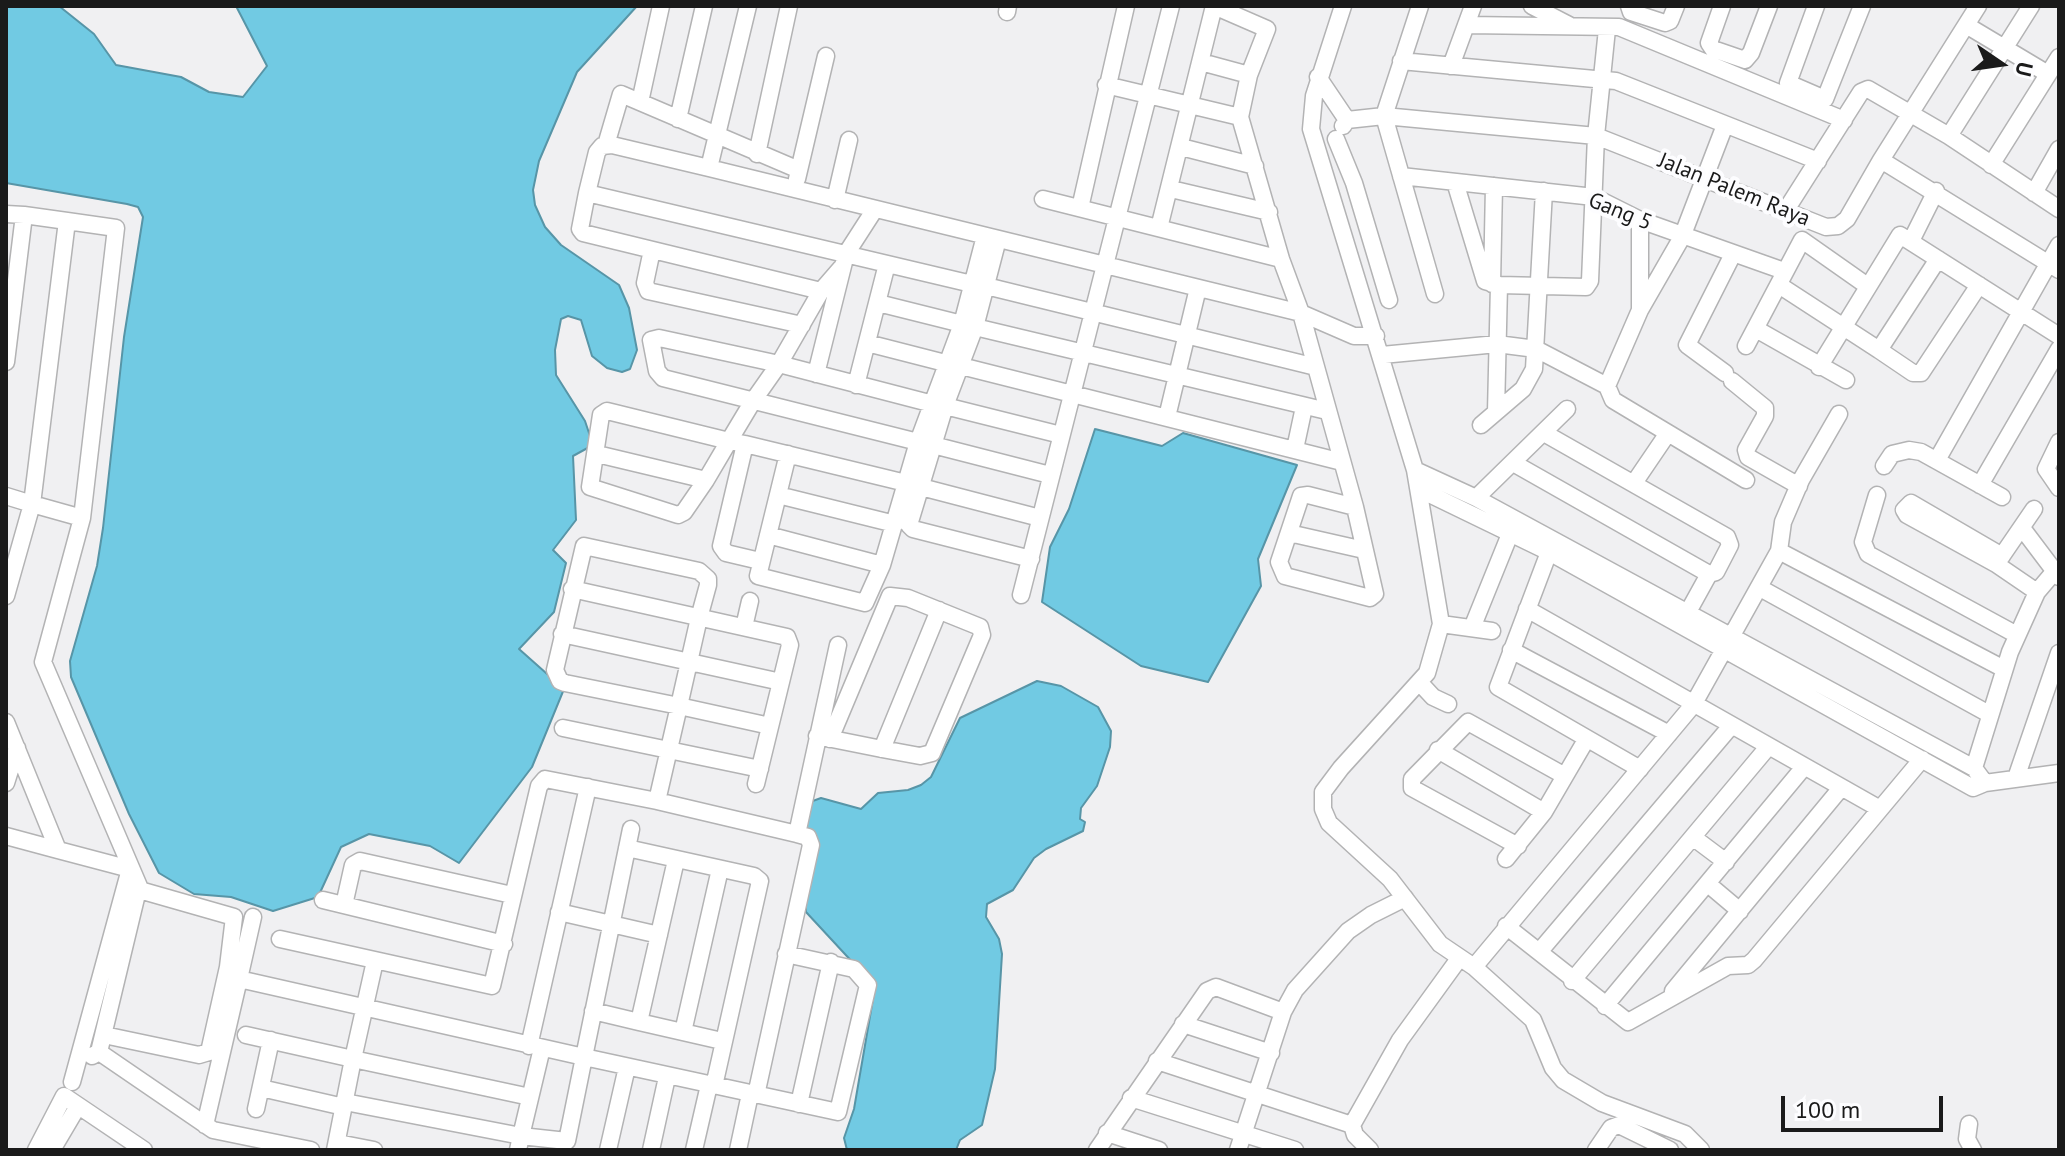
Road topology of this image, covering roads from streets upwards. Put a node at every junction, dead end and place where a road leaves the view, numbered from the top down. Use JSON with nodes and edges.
{"nodes":[{"id":1,"x":661,"y":6,"type":"edge"},
{"id":2,"x":704,"y":6,"type":"edge"},
{"id":3,"x":748,"y":6,"type":"edge"},
{"id":4,"x":789,"y":6,"type":"edge"},
{"id":5,"x":1126,"y":6,"type":"edge"},
{"id":6,"x":1171,"y":6,"type":"edge"},
{"id":7,"x":1214,"y":6,"type":"edge"},
{"id":8,"x":1343,"y":6,"type":"edge"},
{"id":9,"x":1420,"y":6,"type":"edge"},
{"id":10,"x":1473,"y":6,"type":"edge"},
{"id":11,"x":1532,"y":6,"type":"edge"},
{"id":12,"x":1629,"y":6,"type":"edge"},
{"id":13,"x":1676,"y":6,"type":"edge"},
{"id":14,"x":1722,"y":6,"type":"edge"},
{"id":15,"x":1769,"y":6,"type":"edge"},
{"id":16,"x":1816,"y":6,"type":"edge"},
{"id":17,"x":1862,"y":6,"type":"edge"},
{"id":18,"x":1978,"y":6,"type":"edge"},
{"id":19,"x":2031,"y":6,"type":"edge"},
{"id":20,"x":1466,"y":25,"type":"junction"},
{"id":21,"x":1966,"y":25,"type":"junction"},
{"id":22,"x":1571,"y":27,"type":"junction"},
{"id":23,"x":1607,"y":29,"type":"junction"},
{"id":24,"x":2005,"y":46,"type":"junction"},
{"id":25,"x":826,"y":56,"type":"dead end"},
{"id":26,"x":2059,"y":57,"type":"edge"},
{"id":27,"x":1401,"y":61,"type":"junction"},
{"id":28,"x":1201,"y":62,"type":"junction"},
{"id":29,"x":1451,"y":66,"type":"junction"},
{"id":30,"x":2048,"y":74,"type":"junction"},
{"id":31,"x":1249,"y":75,"type":"junction"},
{"id":32,"x":1318,"y":77,"type":"junction"},
{"id":33,"x":1604,"y":79,"type":"junction"},
{"id":34,"x":1106,"y":85,"type":"junction"},
{"id":35,"x":1148,"y":95,"type":"junction"},
{"id":36,"x":640,"y":102,"type":"junction"},
{"id":37,"x":1190,"y":105,"type":"junction"},
{"id":38,"x":1911,"y":114,"type":"junction"},
{"id":39,"x":1384,"y":116,"type":"junction"},
{"id":40,"x":1240,"y":117,"type":"junction"},
{"id":41,"x":678,"y":119,"type":"junction"},
{"id":42,"x":1347,"y":120,"type":"junction"},
{"id":43,"x":1844,"y":120,"type":"junction"},
{"id":44,"x":1725,"y":125,"type":"junction"},
{"id":45,"x":716,"y":136,"type":"junction"},
{"id":46,"x":1596,"y":136,"type":"junction"},
{"id":47,"x":1949,"y":136,"type":"junction"},
{"id":48,"x":1336,"y":139,"type":"junction"},
{"id":49,"x":849,"y":140,"type":"dead end"},
{"id":50,"x":606,"y":145,"type":"junction"},
{"id":51,"x":1181,"y":147,"type":"junction"},
{"id":52,"x":2059,"y":149,"type":"edge"},
{"id":53,"x":757,"y":154,"type":"junction"},
{"id":54,"x":1318,"y":160,"type":"junction"},
{"id":55,"x":1881,"y":160,"type":"junction"},
{"id":56,"x":1818,"y":161,"type":"junction"},
{"id":57,"x":1991,"y":165,"type":"junction"},
{"id":58,"x":1255,"y":166,"type":"junction"},
{"id":59,"x":709,"y":168,"type":"junction"},
{"id":60,"x":799,"y":170,"type":"junction"},
{"id":61,"x":1401,"y":176,"type":"junction"},
{"id":62,"x":1705,"y":178,"type":"junction"},
{"id":63,"x":1455,"y":182,"type":"junction"},
{"id":64,"x":1494,"y":186,"type":"junction"},
{"id":65,"x":1171,"y":189,"type":"junction"},
{"id":66,"x":795,"y":190,"type":"junction"},
{"id":67,"x":1544,"y":191,"type":"junction"},
{"id":68,"x":1936,"y":191,"type":"junction"},
{"id":69,"x":587,"y":193,"type":"junction"},
{"id":70,"x":2034,"y":193,"type":"junction"},
{"id":71,"x":1594,"y":197,"type":"junction"},
{"id":72,"x":1043,"y":199,"type":"dead end"},
{"id":73,"x":835,"y":200,"type":"junction"},
{"id":74,"x":1080,"y":208,"type":"junction"},
{"id":75,"x":875,"y":209,"type":"junction"},
{"id":76,"x":2059,"y":209,"type":"edge"},
{"id":77,"x":1786,"y":210,"type":"junction"},
{"id":78,"x":1269,"y":212,"type":"junction"},
{"id":79,"x":6,"y":214,"type":"edge"},
{"id":80,"x":24,"y":215,"type":"junction"},
{"id":81,"x":1118,"y":218,"type":"junction"},
{"id":82,"x":1640,"y":220,"type":"junction"},
{"id":83,"x":67,"y":221,"type":"junction"},
{"id":84,"x":1811,"y":221,"type":"junction"},
{"id":85,"x":1159,"y":228,"type":"junction"},
{"id":86,"x":1682,"y":237,"type":"junction"},
{"id":87,"x":991,"y":238,"type":"junction"},
{"id":88,"x":1802,"y":240,"type":"junction"},
{"id":89,"x":1911,"y":241,"type":"junction"},
{"id":90,"x":2059,"y":245,"type":"edge"},
{"id":91,"x":652,"y":250,"type":"junction"},
{"id":92,"x":1732,"y":256,"type":"junction"},
{"id":93,"x":1281,"y":259,"type":"junction"},
{"id":94,"x":1938,"y":259,"type":"junction"},
{"id":95,"x":843,"y":261,"type":"junction"},
{"id":96,"x":887,"y":264,"type":"junction"},
{"id":97,"x":1104,"y":265,"type":"junction"},
{"id":98,"x":2053,"y":267,"type":"edge"},
{"id":99,"x":1781,"y":278,"type":"junction"},
{"id":100,"x":979,"y":285,"type":"junction"},
{"id":101,"x":1496,"y":285,"type":"junction"},
{"id":102,"x":1538,"y":285,"type":"junction"},
{"id":103,"x":1866,"y":285,"type":"junction"},
{"id":104,"x":1979,"y":285,"type":"junction"},
{"id":105,"x":1198,"y":288,"type":"junction"},
{"id":106,"x":821,"y":291,"type":"junction"},
{"id":107,"x":1435,"y":294,"type":"dead end"},
{"id":108,"x":1389,"y":300,"type":"dead end"},
{"id":109,"x":878,"y":303,"type":"junction"},
{"id":110,"x":1640,"y":310,"type":"junction"},
{"id":111,"x":2020,"y":311,"type":"junction"},
{"id":112,"x":1091,"y":313,"type":"junction"},
{"id":113,"x":1301,"y":313,"type":"junction"},
{"id":114,"x":1368,"y":313,"type":"junction"},
{"id":115,"x":802,"y":325,"type":"junction"},
{"id":116,"x":969,"y":325,"type":"junction"},
{"id":117,"x":1844,"y":326,"type":"junction"},
{"id":118,"x":1337,"y":328,"type":"junction"},
{"id":119,"x":1756,"y":329,"type":"junction"},
{"id":120,"x":1186,"y":335,"type":"junction"},
{"id":121,"x":1376,"y":336,"type":"junction"},
{"id":122,"x":2059,"y":336,"type":"edge"},
{"id":123,"x":867,"y":343,"type":"junction"},
{"id":124,"x":1497,"y":344,"type":"junction"},
{"id":125,"x":1746,"y":346,"type":"dead end"},
{"id":126,"x":1536,"y":349,"type":"junction"},
{"id":127,"x":2059,"y":349,"type":"edge"},
{"id":128,"x":1879,"y":350,"type":"junction"},
{"id":129,"x":1081,"y":354,"type":"junction"},
{"id":130,"x":1382,"y":355,"type":"junction"},
{"id":131,"x":6,"y":362,"type":"edge"},
{"id":132,"x":779,"y":364,"type":"junction"},
{"id":133,"x":955,"y":365,"type":"junction"},
{"id":134,"x":1316,"y":367,"type":"junction"},
{"id":135,"x":1819,"y":367,"type":"junction"},
{"id":136,"x":816,"y":374,"type":"junction"},
{"id":137,"x":1176,"y":377,"type":"junction"},
{"id":138,"x":1846,"y":380,"type":"dead end"},
{"id":139,"x":856,"y":385,"type":"junction"},
{"id":140,"x":1607,"y":386,"type":"junction"},
{"id":141,"x":1071,"y":394,"type":"junction"},
{"id":142,"x":753,"y":401,"type":"junction"},
{"id":143,"x":939,"y":405,"type":"junction"},
{"id":144,"x":1304,"y":407,"type":"junction"},
{"id":145,"x":1567,"y":409,"type":"dead end"},
{"id":146,"x":1327,"y":411,"type":"junction"},
{"id":147,"x":1496,"y":412,"type":"junction"},
{"id":148,"x":1839,"y":414,"type":"dead end"},
{"id":149,"x":1167,"y":417,"type":"junction"},
{"id":150,"x":1481,"y":425,"type":"dead end"},
{"id":151,"x":1544,"y":433,"type":"junction"},
{"id":152,"x":1668,"y":433,"type":"junction"},
{"id":153,"x":1061,"y":435,"type":"junction"},
{"id":154,"x":737,"y":442,"type":"junction"},
{"id":155,"x":2059,"y":442,"type":"edge"},
{"id":156,"x":926,"y":443,"type":"junction"},
{"id":157,"x":1295,"y":449,"type":"junction"},
{"id":158,"x":597,"y":454,"type":"junction"},
{"id":159,"x":788,"y":454,"type":"junction"},
{"id":160,"x":1937,"y":460,"type":"junction"},
{"id":161,"x":1342,"y":462,"type":"junction"},
{"id":162,"x":1515,"y":464,"type":"junction"},
{"id":163,"x":1884,"y":466,"type":"dead end"},
{"id":164,"x":1415,"y":470,"type":"junction"},
{"id":165,"x":1050,"y":475,"type":"junction"},
{"id":166,"x":706,"y":480,"type":"junction"},
{"id":167,"x":1746,"y":480,"type":"dead end"},
{"id":168,"x":1634,"y":483,"type":"junction"},
{"id":169,"x":914,"y":485,"type":"junction"},
{"id":170,"x":1980,"y":485,"type":"junction"},
{"id":171,"x":1799,"y":486,"type":"junction"},
{"id":172,"x":2059,"y":488,"type":"edge"},
{"id":173,"x":1419,"y":489,"type":"junction"},
{"id":174,"x":778,"y":495,"type":"junction"},
{"id":175,"x":1877,"y":495,"type":"dead end"},
{"id":176,"x":6,"y":496,"type":"edge"},
{"id":177,"x":2002,"y":497,"type":"dead end"},
{"id":178,"x":1476,"y":498,"type":"junction"},
{"id":179,"x":32,"y":504,"type":"junction"},
{"id":180,"x":1355,"y":507,"type":"junction"},
{"id":181,"x":2034,"y":509,"type":"dead end"},
{"id":182,"x":82,"y":518,"type":"junction"},
{"id":183,"x":1040,"y":518,"type":"junction"},
{"id":184,"x":1497,"y":518,"type":"junction"},
{"id":185,"x":895,"y":524,"type":"junction"},
{"id":186,"x":2022,"y":528,"type":"junction"},
{"id":187,"x":1289,"y":533,"type":"junction"},
{"id":188,"x":1510,"y":534,"type":"junction"},
{"id":189,"x":768,"y":535,"type":"junction"},
{"id":190,"x":13,"y":548,"type":"edge"},
{"id":191,"x":1364,"y":550,"type":"junction"},
{"id":192,"x":1779,"y":551,"type":"junction"},
{"id":193,"x":1549,"y":552,"type":"junction"},
{"id":194,"x":1031,"y":559,"type":"junction"},
{"id":195,"x":1999,"y":560,"type":"junction"},
{"id":196,"x":760,"y":561,"type":"junction"},
{"id":197,"x":882,"y":565,"type":"junction"},
{"id":198,"x":1709,"y":574,"type":"junction"},
{"id":199,"x":2057,"y":574,"type":"edge"},
{"id":200,"x":1760,"y":588,"type":"junction"},
{"id":201,"x":572,"y":589,"type":"junction"},
{"id":202,"x":7,"y":590,"type":"edge"},
{"id":203,"x":2037,"y":592,"type":"junction"},
{"id":204,"x":1021,"y":595,"type":"dead end"},
{"id":205,"x":750,"y":601,"type":"dead end"},
{"id":206,"x":1527,"y":609,"type":"junction"},
{"id":207,"x":939,"y":610,"type":"junction"},
{"id":208,"x":1688,"y":612,"type":"junction"},
{"id":209,"x":699,"y":618,"type":"junction"},
{"id":210,"x":1441,"y":624,"type":"junction"},
{"id":211,"x":744,"y":627,"type":"junction"},
{"id":212,"x":1472,"y":628,"type":"junction"},
{"id":213,"x":1492,"y":631,"type":"dead end"},
{"id":214,"x":562,"y":634,"type":"junction"},
{"id":215,"x":2017,"y":635,"type":"junction"},
{"id":216,"x":1729,"y":643,"type":"junction"},
{"id":217,"x":838,"y":645,"type":"dead end"},
{"id":218,"x":1511,"y":650,"type":"junction"},
{"id":219,"x":2059,"y":653,"type":"edge"},
{"id":220,"x":690,"y":662,"type":"junction"},
{"id":221,"x":2004,"y":669,"type":"junction"},
{"id":222,"x":781,"y":682,"type":"junction"},
{"id":223,"x":1420,"y":683,"type":"junction"},
{"id":224,"x":1448,"y":704,"type":"dead end"},
{"id":225,"x":1693,"y":705,"type":"junction"},
{"id":226,"x":679,"y":706,"type":"junction"},
{"id":227,"x":1989,"y":714,"type":"junction"},
{"id":228,"x":6,"y":722,"type":"edge"},
{"id":229,"x":770,"y":726,"type":"junction"},
{"id":230,"x":1731,"y":726,"type":"junction"},
{"id":231,"x":563,"y":728,"type":"dead end"},
{"id":232,"x":1669,"y":734,"type":"junction"},
{"id":233,"x":824,"y":737,"type":"junction"},
{"id":234,"x":1586,"y":740,"type":"junction"},
{"id":235,"x":1768,"y":747,"type":"junction"},
{"id":236,"x":17,"y":748,"type":"junction"},
{"id":237,"x":882,"y":749,"type":"junction"},
{"id":238,"x":669,"y":750,"type":"junction"},
{"id":239,"x":1438,"y":750,"type":"junction"},
{"id":240,"x":1922,"y":759,"type":"junction"},
{"id":241,"x":1804,"y":767,"type":"junction"},
{"id":242,"x":1974,"y":768,"type":"junction"},
{"id":243,"x":1640,"y":769,"type":"junction"},
{"id":244,"x":2059,"y":773,"type":"edge"},
{"id":245,"x":1565,"y":776,"type":"junction"},
{"id":246,"x":2016,"y":778,"type":"junction"},
{"id":247,"x":6,"y":783,"type":"edge"},
{"id":248,"x":1985,"y":783,"type":"junction"},
{"id":249,"x":588,"y":787,"type":"junction"},
{"id":250,"x":1841,"y":788,"type":"junction"},
{"id":251,"x":657,"y":801,"type":"junction"},
{"id":252,"x":1880,"y":809,"type":"junction"},
{"id":253,"x":1544,"y":812,"type":"junction"},
{"id":254,"x":631,"y":829,"type":"dead end"},
{"id":255,"x":797,"y":834,"type":"junction"},
{"id":256,"x":6,"y":836,"type":"edge"},
{"id":257,"x":1694,"y":838,"type":"junction"},
{"id":258,"x":1518,"y":846,"type":"junction"},
{"id":259,"x":627,"y":848,"type":"junction"},
{"id":260,"x":58,"y":850,"type":"junction"},
{"id":261,"x":1506,"y":859,"type":"dead end"},
{"id":262,"x":676,"y":860,"type":"junction"},
{"id":263,"x":1726,"y":862,"type":"junction"},
{"id":264,"x":130,"y":869,"type":"junction"},
{"id":265,"x":720,"y":869,"type":"junction"},
{"id":266,"x":1708,"y":884,"type":"junction"},
{"id":267,"x":141,"y":891,"type":"junction"},
{"id":268,"x":512,"y":895,"type":"junction"},
{"id":269,"x":1405,"y":898,"type":"junction"},
{"id":270,"x":323,"y":900,"type":"dead end"},
{"id":271,"x":344,"y":905,"type":"junction"},
{"id":272,"x":1740,"y":911,"type":"junction"},
{"id":273,"x":559,"y":912,"type":"junction"},
{"id":274,"x":253,"y":917,"type":"dead end"},
{"id":275,"x":609,"y":923,"type":"junction"},
{"id":276,"x":1506,"y":926,"type":"junction"},
{"id":277,"x":659,"y":935,"type":"junction"},
{"id":278,"x":280,"y":939,"type":"dead end"},
{"id":279,"x":504,"y":944,"type":"junction"},
{"id":280,"x":1539,"y":952,"type":"junction"},
{"id":281,"x":786,"y":954,"type":"junction"},
{"id":282,"x":1458,"y":960,"type":"junction"},
{"id":283,"x":375,"y":961,"type":"junction"},
{"id":284,"x":831,"y":962,"type":"junction"},
{"id":285,"x":1474,"y":967,"type":"junction"},
{"id":286,"x":239,"y":979,"type":"junction"},
{"id":287,"x":1572,"y":981,"type":"junction"},
{"id":288,"x":1666,"y":999,"type":"junction"},
{"id":289,"x":1605,"y":1006,"type":"junction"},
{"id":290,"x":365,"y":1008,"type":"junction"},
{"id":291,"x":593,"y":1011,"type":"junction"},
{"id":292,"x":1283,"y":1012,"type":"junction"},
{"id":293,"x":639,"y":1022,"type":"junction"},
{"id":294,"x":1183,"y":1024,"type":"junction"},
{"id":295,"x":683,"y":1032,"type":"junction"},
{"id":296,"x":104,"y":1035,"type":"junction"},
{"id":297,"x":246,"y":1035,"type":"dead end"},
{"id":298,"x":271,"y":1040,"type":"junction"},
{"id":299,"x":722,"y":1041,"type":"junction"},
{"id":300,"x":536,"y":1047,"type":"junction"},
{"id":301,"x":99,"y":1052,"type":"junction"},
{"id":302,"x":1271,"y":1053,"type":"junction"},
{"id":303,"x":584,"y":1057,"type":"junction"},
{"id":304,"x":353,"y":1059,"type":"junction"},
{"id":305,"x":1157,"y":1061,"type":"junction"},
{"id":306,"x":627,"y":1067,"type":"junction"},
{"id":307,"x":667,"y":1077,"type":"junction"},
{"id":308,"x":712,"y":1086,"type":"junction"},
{"id":309,"x":261,"y":1088,"type":"junction"},
{"id":310,"x":71,"y":1094,"type":"junction"},
{"id":311,"x":1259,"y":1094,"type":"junction"},
{"id":312,"x":753,"y":1095,"type":"junction"},
{"id":313,"x":530,"y":1097,"type":"junction"},
{"id":314,"x":1131,"y":1098,"type":"junction"},
{"id":315,"x":799,"y":1104,"type":"junction"},
{"id":316,"x":344,"y":1105,"type":"junction"},
{"id":317,"x":256,"y":1109,"type":"dead end"},
{"id":318,"x":1969,"y":1124,"type":"dead end"},
{"id":319,"x":205,"y":1125,"type":"junction"},
{"id":320,"x":1352,"y":1125,"type":"junction"},
{"id":321,"x":1244,"y":1132,"type":"junction"},
{"id":322,"x":1107,"y":1133,"type":"junction"},
{"id":323,"x":520,"y":1143,"type":"edge"},
{"id":324,"x":337,"y":1146,"type":"edge"},
{"id":325,"x":36,"y":1150,"type":"edge"},
{"id":326,"x":52,"y":1150,"type":"edge"},
{"id":327,"x":144,"y":1150,"type":"edge"},
{"id":328,"x":311,"y":1150,"type":"edge"},
{"id":329,"x":374,"y":1150,"type":"edge"},
{"id":330,"x":608,"y":1150,"type":"edge"},
{"id":331,"x":651,"y":1150,"type":"edge"},
{"id":332,"x":694,"y":1150,"type":"edge"},
{"id":333,"x":738,"y":1150,"type":"edge"},
{"id":334,"x":1097,"y":1150,"type":"edge"},
{"id":335,"x":1159,"y":1150,"type":"edge"},
{"id":336,"x":1238,"y":1150,"type":"edge"},
{"id":337,"x":1295,"y":1150,"type":"edge"},
{"id":338,"x":1370,"y":1150,"type":"edge"},
{"id":339,"x":1596,"y":1150,"type":"edge"},
{"id":340,"x":1670,"y":1150,"type":"edge"},
{"id":341,"x":1701,"y":1150,"type":"edge"},
{"id":342,"x":1973,"y":1150,"type":"edge"}],
"edges":[{"from":1,"to":36,"type":"street"},
{"from":2,"to":41,"type":"street"},
{"from":3,"to":45,"type":"street"},
{"from":4,"to":53,"type":"street"},
{"from":5,"to":34,"type":"street"},
{"from":6,"to":35,"type":"street"},
{"from":7,"to":28,"type":"street"},
{"from":7,"to":31,"type":"street"},
{"from":8,"to":32,"type":"street"},
{"from":9,"to":27,"type":"street"},
{"from":10,"to":20,"type":"street"},
{"from":11,"to":22,"type":"street"},
{"from":12,"to":13,"type":"street"},
{"from":14,"to":15,"type":"street"},
{"from":16,"to":17,"type":"street"},
{"from":18,"to":21,"type":"street"},
{"from":19,"to":24,"type":"street"},
{"from":20,"to":22,"type":"street"},
{"from":20,"to":29,"type":"street"},
{"from":21,"to":24,"type":"street"},
{"from":21,"to":38,"type":"street"},
{"from":22,"to":23,"type":"street"},
{"from":23,"to":33,"type":"street"},
{"from":23,"to":43,"type":"street"},
{"from":24,"to":30,"type":"street"},
{"from":24,"to":47,"type":"street"},
{"from":25,"to":60,"type":"street"},
{"from":26,"to":30,"type":"street"},
{"from":27,"to":29,"type":"street"},
{"from":27,"to":39,"type":"street"},
{"from":28,"to":31,"type":"street"},
{"from":28,"to":37,"type":"street"},
{"from":29,"to":33,"type":"street"},
{"from":30,"to":57,"type":"street"},
{"from":31,"to":40,"type":"street"},
{"from":32,"to":42,"type":"street"},
{"from":32,"to":54,"type":"street"},
{"from":33,"to":44,"type":"street"},
{"from":33,"to":46,"type":"street"},
{"from":34,"to":35,"type":"street"},
{"from":34,"to":74,"type":"street"},
{"from":35,"to":37,"type":"street"},
{"from":35,"to":81,"type":"street"},
{"from":36,"to":41,"type":"street"},
{"from":36,"to":50,"type":"street"},
{"from":37,"to":40,"type":"street"},
{"from":37,"to":51,"type":"street"},
{"from":38,"to":43,"type":"street"},
{"from":38,"to":47,"type":"street"},
{"from":38,"to":55,"type":"street"},
{"from":39,"to":42,"type":"street","name":"Jalan Palem Raya"},
{"from":39,"to":46,"type":"street","name":"Jalan Palem Raya"},
{"from":39,"to":61,"type":"street"},
{"from":40,"to":58,"type":"street"},
{"from":41,"to":45,"type":"street"},
{"from":42,"to":48,"type":"street"},
{"from":43,"to":56,"type":"street"},
{"from":44,"to":56,"type":"street"},
{"from":44,"to":62,"type":"street"},
{"from":45,"to":53,"type":"street"},
{"from":45,"to":59,"type":"street"},
{"from":46,"to":62,"type":"street","name":"Jalan Palem Raya"},
{"from":46,"to":71,"type":"street"},
{"from":47,"to":57,"type":"street"},
{"from":48,"to":54,"type":"street"},
{"from":48,"to":108,"type":"street"},
{"from":49,"to":73,"type":"street"},
{"from":50,"to":59,"type":"street"},
{"from":50,"to":69,"type":"street"},
{"from":51,"to":58,"type":"street"},
{"from":51,"to":65,"type":"street"},
{"from":52,"to":70,"type":"street"},
{"from":53,"to":60,"type":"street"},
{"from":54,"to":114,"type":"street"},
{"from":55,"to":68,"type":"street"},
{"from":55,"to":84,"type":"street","name":"Jalan Palem Raya"},
{"from":56,"to":77,"type":"street"},
{"from":57,"to":70,"type":"street"},
{"from":58,"to":78,"type":"street"},
{"from":59,"to":66,"type":"street"},
{"from":60,"to":66,"type":"street"},
{"from":61,"to":63,"type":"street","name":"Gang 5"},
{"from":61,"to":107,"type":"street"},
{"from":62,"to":77,"type":"street","name":"Jalan Palem Raya"},
{"from":62,"to":86,"type":"street"},
{"from":63,"to":64,"type":"street","name":"Gang 5"},
{"from":63,"to":101,"type":"street"},
{"from":64,"to":67,"type":"street","name":"Gang 5"},
{"from":64,"to":101,"type":"street"},
{"from":65,"to":78,"type":"street"},
{"from":65,"to":85,"type":"street"},
{"from":66,"to":73,"type":"street"},
{"from":67,"to":71,"type":"street","name":"Gang 5"},
{"from":67,"to":102,"type":"street"},
{"from":68,"to":89,"type":"street"},
{"from":68,"to":98,"type":"street"},
{"from":69,"to":91,"type":"street"},
{"from":69,"to":95,"type":"street"},
{"from":70,"to":76,"type":"street"},
{"from":71,"to":82,"type":"street","name":"Gang 5"},
{"from":71,"to":102,"type":"street"},
{"from":72,"to":74,"type":"street"},
{"from":73,"to":75,"type":"street"},
{"from":74,"to":81,"type":"street"},
{"from":75,"to":87,"type":"street"},
{"from":75,"to":95,"type":"street"},
{"from":77,"to":84,"type":"street","name":"Jalan Palem Raya"},
{"from":78,"to":93,"type":"street"},
{"from":79,"to":80,"type":"street"},
{"from":80,"to":83,"type":"street"},
{"from":80,"to":131,"type":"street"},
{"from":81,"to":85,"type":"street"},
{"from":81,"to":97,"type":"street"},
{"from":82,"to":86,"type":"street","name":"Gang 5"},
{"from":82,"to":110,"type":"street"},
{"from":83,"to":179,"type":"street"},
{"from":83,"to":182,"type":"street"},
{"from":84,"to":88,"type":"street"},
{"from":85,"to":93,"type":"street"},
{"from":86,"to":92,"type":"street","name":"Gang 5"},
{"from":86,"to":110,"type":"street"},
{"from":87,"to":97,"type":"street"},
{"from":87,"to":100,"type":"street"},
{"from":88,"to":99,"type":"street"},
{"from":88,"to":103,"type":"street"},
{"from":89,"to":94,"type":"street"},
{"from":89,"to":103,"type":"street"},
{"from":90,"to":98,"type":"street"},
{"from":91,"to":106,"type":"street"},
{"from":91,"to":115,"type":"street"},
{"from":92,"to":99,"type":"street","name":"Gang 5"},
{"from":92,"to":171,"type":"street"},
{"from":93,"to":113,"type":"street"},
{"from":94,"to":104,"type":"street"},
{"from":94,"to":128,"type":"street"},
{"from":95,"to":96,"type":"street"},
{"from":95,"to":106,"type":"street"},
{"from":95,"to":136,"type":"street"},
{"from":96,"to":100,"type":"street"},
{"from":96,"to":109,"type":"street"},
{"from":97,"to":105,"type":"street"},
{"from":97,"to":112,"type":"street"},
{"from":98,"to":111,"type":"street"},
{"from":99,"to":117,"type":"street","name":"Gang 5"},
{"from":99,"to":119,"type":"street"},
{"from":100,"to":112,"type":"street"},
{"from":100,"to":116,"type":"street"},
{"from":101,"to":102,"type":"street"},
{"from":101,"to":124,"type":"street"},
{"from":102,"to":126,"type":"street"},
{"from":103,"to":117,"type":"street"},
{"from":104,"to":111,"type":"street"},
{"from":104,"to":128,"type":"street","name":"Gang 5"},
{"from":105,"to":113,"type":"street"},
{"from":105,"to":120,"type":"street"},
{"from":106,"to":115,"type":"street"},
{"from":109,"to":116,"type":"street"},
{"from":109,"to":123,"type":"street"},
{"from":110,"to":140,"type":"street"},
{"from":111,"to":122,"type":"street"},
{"from":111,"to":160,"type":"street"},
{"from":112,"to":120,"type":"street"},
{"from":112,"to":129,"type":"street"},
{"from":113,"to":118,"type":"street"},
{"from":113,"to":134,"type":"street"},
{"from":114,"to":118,"type":"street"},
{"from":114,"to":121,"type":"street"},
{"from":115,"to":132,"type":"street"},
{"from":116,"to":129,"type":"street"},
{"from":116,"to":133,"type":"street"},
{"from":117,"to":128,"type":"street","name":"Gang 5"},
{"from":117,"to":135,"type":"street"},
{"from":118,"to":121,"type":"street"},
{"from":119,"to":125,"type":"street"},
{"from":119,"to":135,"type":"street"},
{"from":120,"to":134,"type":"street"},
{"from":120,"to":137,"type":"street"},
{"from":121,"to":130,"type":"street"},
{"from":123,"to":133,"type":"street"},
{"from":123,"to":139,"type":"street"},
{"from":124,"to":126,"type":"street"},
{"from":124,"to":130,"type":"street"},
{"from":124,"to":147,"type":"street"},
{"from":126,"to":140,"type":"street"},
{"from":126,"to":147,"type":"street"},
{"from":127,"to":170,"type":"street"},
{"from":129,"to":137,"type":"street"},
{"from":129,"to":141,"type":"street"},
{"from":130,"to":164,"type":"street"},
{"from":132,"to":136,"type":"street"},
{"from":132,"to":142,"type":"street"},
{"from":132,"to":142,"type":"street"},
{"from":133,"to":141,"type":"street"},
{"from":133,"to":143,"type":"street"},
{"from":134,"to":146,"type":"street"},
{"from":135,"to":138,"type":"street"},
{"from":136,"to":139,"type":"street"},
{"from":137,"to":144,"type":"street"},
{"from":137,"to":149,"type":"street"},
{"from":139,"to":143,"type":"street"},
{"from":140,"to":152,"type":"street"},
{"from":141,"to":149,"type":"street"},
{"from":141,"to":153,"type":"street"},
{"from":142,"to":154,"type":"street"},
{"from":142,"to":156,"type":"street"},
{"from":143,"to":153,"type":"street"},
{"from":143,"to":156,"type":"street"},
{"from":144,"to":146,"type":"street"},
{"from":144,"to":157,"type":"street"},
{"from":145,"to":151,"type":"street"},
{"from":146,"to":161,"type":"street"},
{"from":147,"to":150,"type":"street"},
{"from":148,"to":171,"type":"street"},
{"from":149,"to":157,"type":"street"},
{"from":151,"to":162,"type":"street"},
{"from":151,"to":168,"type":"street"},
{"from":152,"to":167,"type":"street"},
{"from":152,"to":168,"type":"street"},
{"from":153,"to":165,"type":"street"},
{"from":154,"to":158,"type":"street"},
{"from":154,"to":159,"type":"street"},
{"from":154,"to":166,"type":"street"},
{"from":154,"to":196,"type":"street"},
{"from":155,"to":172,"type":"street"},
{"from":156,"to":165,"type":"street"},
{"from":156,"to":169,"type":"street"},
{"from":157,"to":161,"type":"street"},
{"from":158,"to":166,"type":"street"},
{"from":158,"to":166,"type":"street"},
{"from":159,"to":169,"type":"street"},
{"from":159,"to":174,"type":"street"},
{"from":160,"to":163,"type":"street"},
{"from":160,"to":170,"type":"street"},
{"from":161,"to":180,"type":"street"},
{"from":162,"to":178,"type":"street"},
{"from":162,"to":198,"type":"street"},
{"from":164,"to":173,"type":"street"},
{"from":164,"to":178,"type":"street"},
{"from":165,"to":183,"type":"street"},
{"from":168,"to":198,"type":"street"},
{"from":169,"to":183,"type":"street"},
{"from":169,"to":185,"type":"street"},
{"from":169,"to":194,"type":"street"},
{"from":170,"to":177,"type":"street"},
{"from":171,"to":192,"type":"street"},
{"from":173,"to":184,"type":"street"},
{"from":173,"to":210,"type":"street"},
{"from":174,"to":185,"type":"street"},
{"from":174,"to":189,"type":"street"},
{"from":175,"to":215,"type":"street"},
{"from":176,"to":179,"type":"street"},
{"from":178,"to":184,"type":"street"},
{"from":179,"to":182,"type":"street"},
{"from":179,"to":190,"type":"street"},
{"from":180,"to":187,"type":"street"},
{"from":180,"to":191,"type":"street"},
{"from":181,"to":186,"type":"street"},
{"from":182,"to":264,"type":"street"},
{"from":183,"to":194,"type":"street"},
{"from":184,"to":188,"type":"street"},
{"from":184,"to":208,"type":"street"},
{"from":185,"to":197,"type":"street"},
{"from":186,"to":195,"type":"street"},
{"from":186,"to":199,"type":"street"},
{"from":187,"to":191,"type":"street"},
{"from":187,"to":191,"type":"street"},
{"from":188,"to":193,"type":"street"},
{"from":188,"to":212,"type":"street"},
{"from":189,"to":196,"type":"street"},
{"from":189,"to":197,"type":"street"},
{"from":190,"to":202,"type":"street"},
{"from":192,"to":200,"type":"street"},
{"from":192,"to":221,"type":"street"},
{"from":193,"to":206,"type":"street"},
{"from":193,"to":216,"type":"street"},
{"from":194,"to":204,"type":"street"},
{"from":195,"to":195,"type":"street"},
{"from":195,"to":203,"type":"street"},
{"from":196,"to":197,"type":"street"},
{"from":198,"to":208,"type":"street"},
{"from":199,"to":203,"type":"street"},
{"from":200,"to":216,"type":"street"},
{"from":200,"to":227,"type":"street"},
{"from":201,"to":209,"type":"street"},
{"from":201,"to":209,"type":"street"},
{"from":201,"to":214,"type":"street"},
{"from":203,"to":215,"type":"street"},
{"from":205,"to":211,"type":"street"},
{"from":206,"to":218,"type":"street"},
{"from":206,"to":225,"type":"street"},
{"from":207,"to":233,"type":"street"},
{"from":207,"to":237,"type":"street"},
{"from":207,"to":237,"type":"street"},
{"from":208,"to":216,"type":"street"},
{"from":209,"to":211,"type":"street"},
{"from":209,"to":220,"type":"street"},
{"from":210,"to":212,"type":"street"},
{"from":210,"to":223,"type":"street"},
{"from":211,"to":222,"type":"street"},
{"from":212,"to":213,"type":"street"},
{"from":214,"to":220,"type":"street"},
{"from":214,"to":226,"type":"street"},
{"from":215,"to":221,"type":"street"},
{"from":216,"to":225,"type":"street"},
{"from":216,"to":240,"type":"street"},
{"from":216,"to":242,"type":"street"},
{"from":217,"to":233,"type":"street"},
{"from":218,"to":232,"type":"street"},
{"from":218,"to":234,"type":"street"},
{"from":219,"to":246,"type":"street"},
{"from":220,"to":222,"type":"street"},
{"from":220,"to":226,"type":"street"},
{"from":221,"to":227,"type":"street"},
{"from":222,"to":229,"type":"street"},
{"from":223,"to":224,"type":"street"},
{"from":223,"to":269,"type":"street"},
{"from":225,"to":230,"type":"street"},
{"from":225,"to":232,"type":"street"},
{"from":226,"to":229,"type":"street"},
{"from":226,"to":238,"type":"street"},
{"from":227,"to":242,"type":"street"},
{"from":228,"to":236,"type":"street"},
{"from":229,"to":238,"type":"street"},
{"from":230,"to":235,"type":"street"},
{"from":230,"to":280,"type":"street"},
{"from":231,"to":238,"type":"street"},
{"from":232,"to":243,"type":"street"},
{"from":233,"to":237,"type":"street"},
{"from":233,"to":255,"type":"street"},
{"from":234,"to":243,"type":"street"},
{"from":234,"to":245,"type":"street"},
{"from":235,"to":241,"type":"street"},
{"from":235,"to":257,"type":"street"},
{"from":236,"to":247,"type":"street"},
{"from":236,"to":260,"type":"street"},
{"from":238,"to":251,"type":"street"},
{"from":239,"to":245,"type":"street"},
{"from":239,"to":253,"type":"street"},
{"from":239,"to":258,"type":"street"},
{"from":240,"to":248,"type":"street"},
{"from":240,"to":252,"type":"street"},
{"from":241,"to":250,"type":"street"},
{"from":241,"to":263,"type":"street"},
{"from":242,"to":248,"type":"street"},
{"from":243,"to":276,"type":"street"},
{"from":244,"to":246,"type":"street"},
{"from":245,"to":253,"type":"street"},
{"from":246,"to":248,"type":"street"},
{"from":249,"to":251,"type":"street"},
{"from":249,"to":268,"type":"street"},
{"from":249,"to":273,"type":"street"},
{"from":250,"to":252,"type":"street"},
{"from":250,"to":272,"type":"street"},
{"from":251,"to":255,"type":"street"},
{"from":252,"to":288,"type":"street"},
{"from":253,"to":258,"type":"street"},
{"from":254,"to":259,"type":"street"},
{"from":255,"to":281,"type":"street"},
{"from":256,"to":260,"type":"street"},
{"from":257,"to":263,"type":"street"},
{"from":257,"to":287,"type":"street"},
{"from":258,"to":261,"type":"street"},
{"from":259,"to":262,"type":"street"},
{"from":259,"to":275,"type":"street"},
{"from":260,"to":264,"type":"street"},
{"from":262,"to":265,"type":"street"},
{"from":262,"to":277,"type":"street"},
{"from":263,"to":266,"type":"street"},
{"from":264,"to":267,"type":"street"},
{"from":264,"to":310,"type":"street"},
{"from":265,"to":295,"type":"street"},
{"from":265,"to":299,"type":"street"},
{"from":266,"to":272,"type":"street"},
{"from":266,"to":289,"type":"street"},
{"from":267,"to":296,"type":"street"},
{"from":267,"to":296,"type":"street"},
{"from":268,"to":271,"type":"street"},
{"from":268,"to":279,"type":"street"},
{"from":269,"to":282,"type":"street"},
{"from":269,"to":292,"type":"street"},
{"from":270,"to":271,"type":"street"},
{"from":271,"to":279,"type":"street"},
{"from":272,"to":288,"type":"street"},
{"from":273,"to":275,"type":"street"},
{"from":273,"to":300,"type":"street"},
{"from":274,"to":286,"type":"street"},
{"from":275,"to":277,"type":"street"},
{"from":275,"to":291,"type":"street"},
{"from":276,"to":280,"type":"street"},
{"from":276,"to":285,"type":"street"},
{"from":277,"to":293,"type":"street"},
{"from":278,"to":283,"type":"street"},
{"from":279,"to":283,"type":"street"},
{"from":280,"to":287,"type":"street"},
{"from":281,"to":284,"type":"street"},
{"from":281,"to":312,"type":"street"},
{"from":282,"to":285,"type":"street"},
{"from":282,"to":320,"type":"street"},
{"from":283,"to":290,"type":"street"},
{"from":284,"to":315,"type":"street"},
{"from":284,"to":315,"type":"street"},
{"from":285,"to":341,"type":"street"},
{"from":286,"to":290,"type":"street"},
{"from":286,"to":319,"type":"street"},
{"from":287,"to":289,"type":"street"},
{"from":288,"to":289,"type":"street"},
{"from":290,"to":300,"type":"street"},
{"from":290,"to":304,"type":"street"},
{"from":291,"to":293,"type":"street"},
{"from":291,"to":303,"type":"street"},
{"from":292,"to":294,"type":"street"},
{"from":292,"to":302,"type":"street"},
{"from":293,"to":295,"type":"street"},
{"from":294,"to":302,"type":"street"},
{"from":294,"to":305,"type":"street"},
{"from":295,"to":299,"type":"street"},
{"from":296,"to":301,"type":"street"},
{"from":297,"to":298,"type":"street"},
{"from":298,"to":304,"type":"street"},
{"from":298,"to":309,"type":"street"},
{"from":299,"to":308,"type":"street"},
{"from":300,"to":303,"type":"street"},
{"from":300,"to":313,"type":"street"},
{"from":301,"to":310,"type":"street"},
{"from":301,"to":319,"type":"street"},
{"from":302,"to":311,"type":"street"},
{"from":303,"to":306,"type":"street"},
{"from":303,"to":323,"type":"street"},
{"from":304,"to":313,"type":"street"},
{"from":304,"to":316,"type":"street"},
{"from":305,"to":311,"type":"street"},
{"from":305,"to":314,"type":"street"},
{"from":306,"to":307,"type":"street"},
{"from":306,"to":330,"type":"street"},
{"from":307,"to":308,"type":"street"},
{"from":307,"to":331,"type":"street"},
{"from":308,"to":312,"type":"street"},
{"from":308,"to":332,"type":"street"},
{"from":309,"to":316,"type":"street"},
{"from":309,"to":317,"type":"street"},
{"from":310,"to":325,"type":"street"},
{"from":310,"to":326,"type":"street"},
{"from":310,"to":327,"type":"street"},
{"from":311,"to":320,"type":"street"},
{"from":311,"to":321,"type":"street"},
{"from":312,"to":315,"type":"street"},
{"from":312,"to":333,"type":"street"},
{"from":313,"to":323,"type":"street"},
{"from":314,"to":321,"type":"street"},
{"from":314,"to":322,"type":"street"},
{"from":316,"to":323,"type":"street"},
{"from":316,"to":324,"type":"street"},
{"from":318,"to":342,"type":"street"},
{"from":319,"to":328,"type":"street"},
{"from":320,"to":338,"type":"street"},
{"from":321,"to":336,"type":"street"},
{"from":321,"to":337,"type":"street"},
{"from":322,"to":334,"type":"street"},
{"from":322,"to":335,"type":"street"},
{"from":324,"to":329,"type":"street"},
{"from":339,"to":340,"type":"street"}]}
